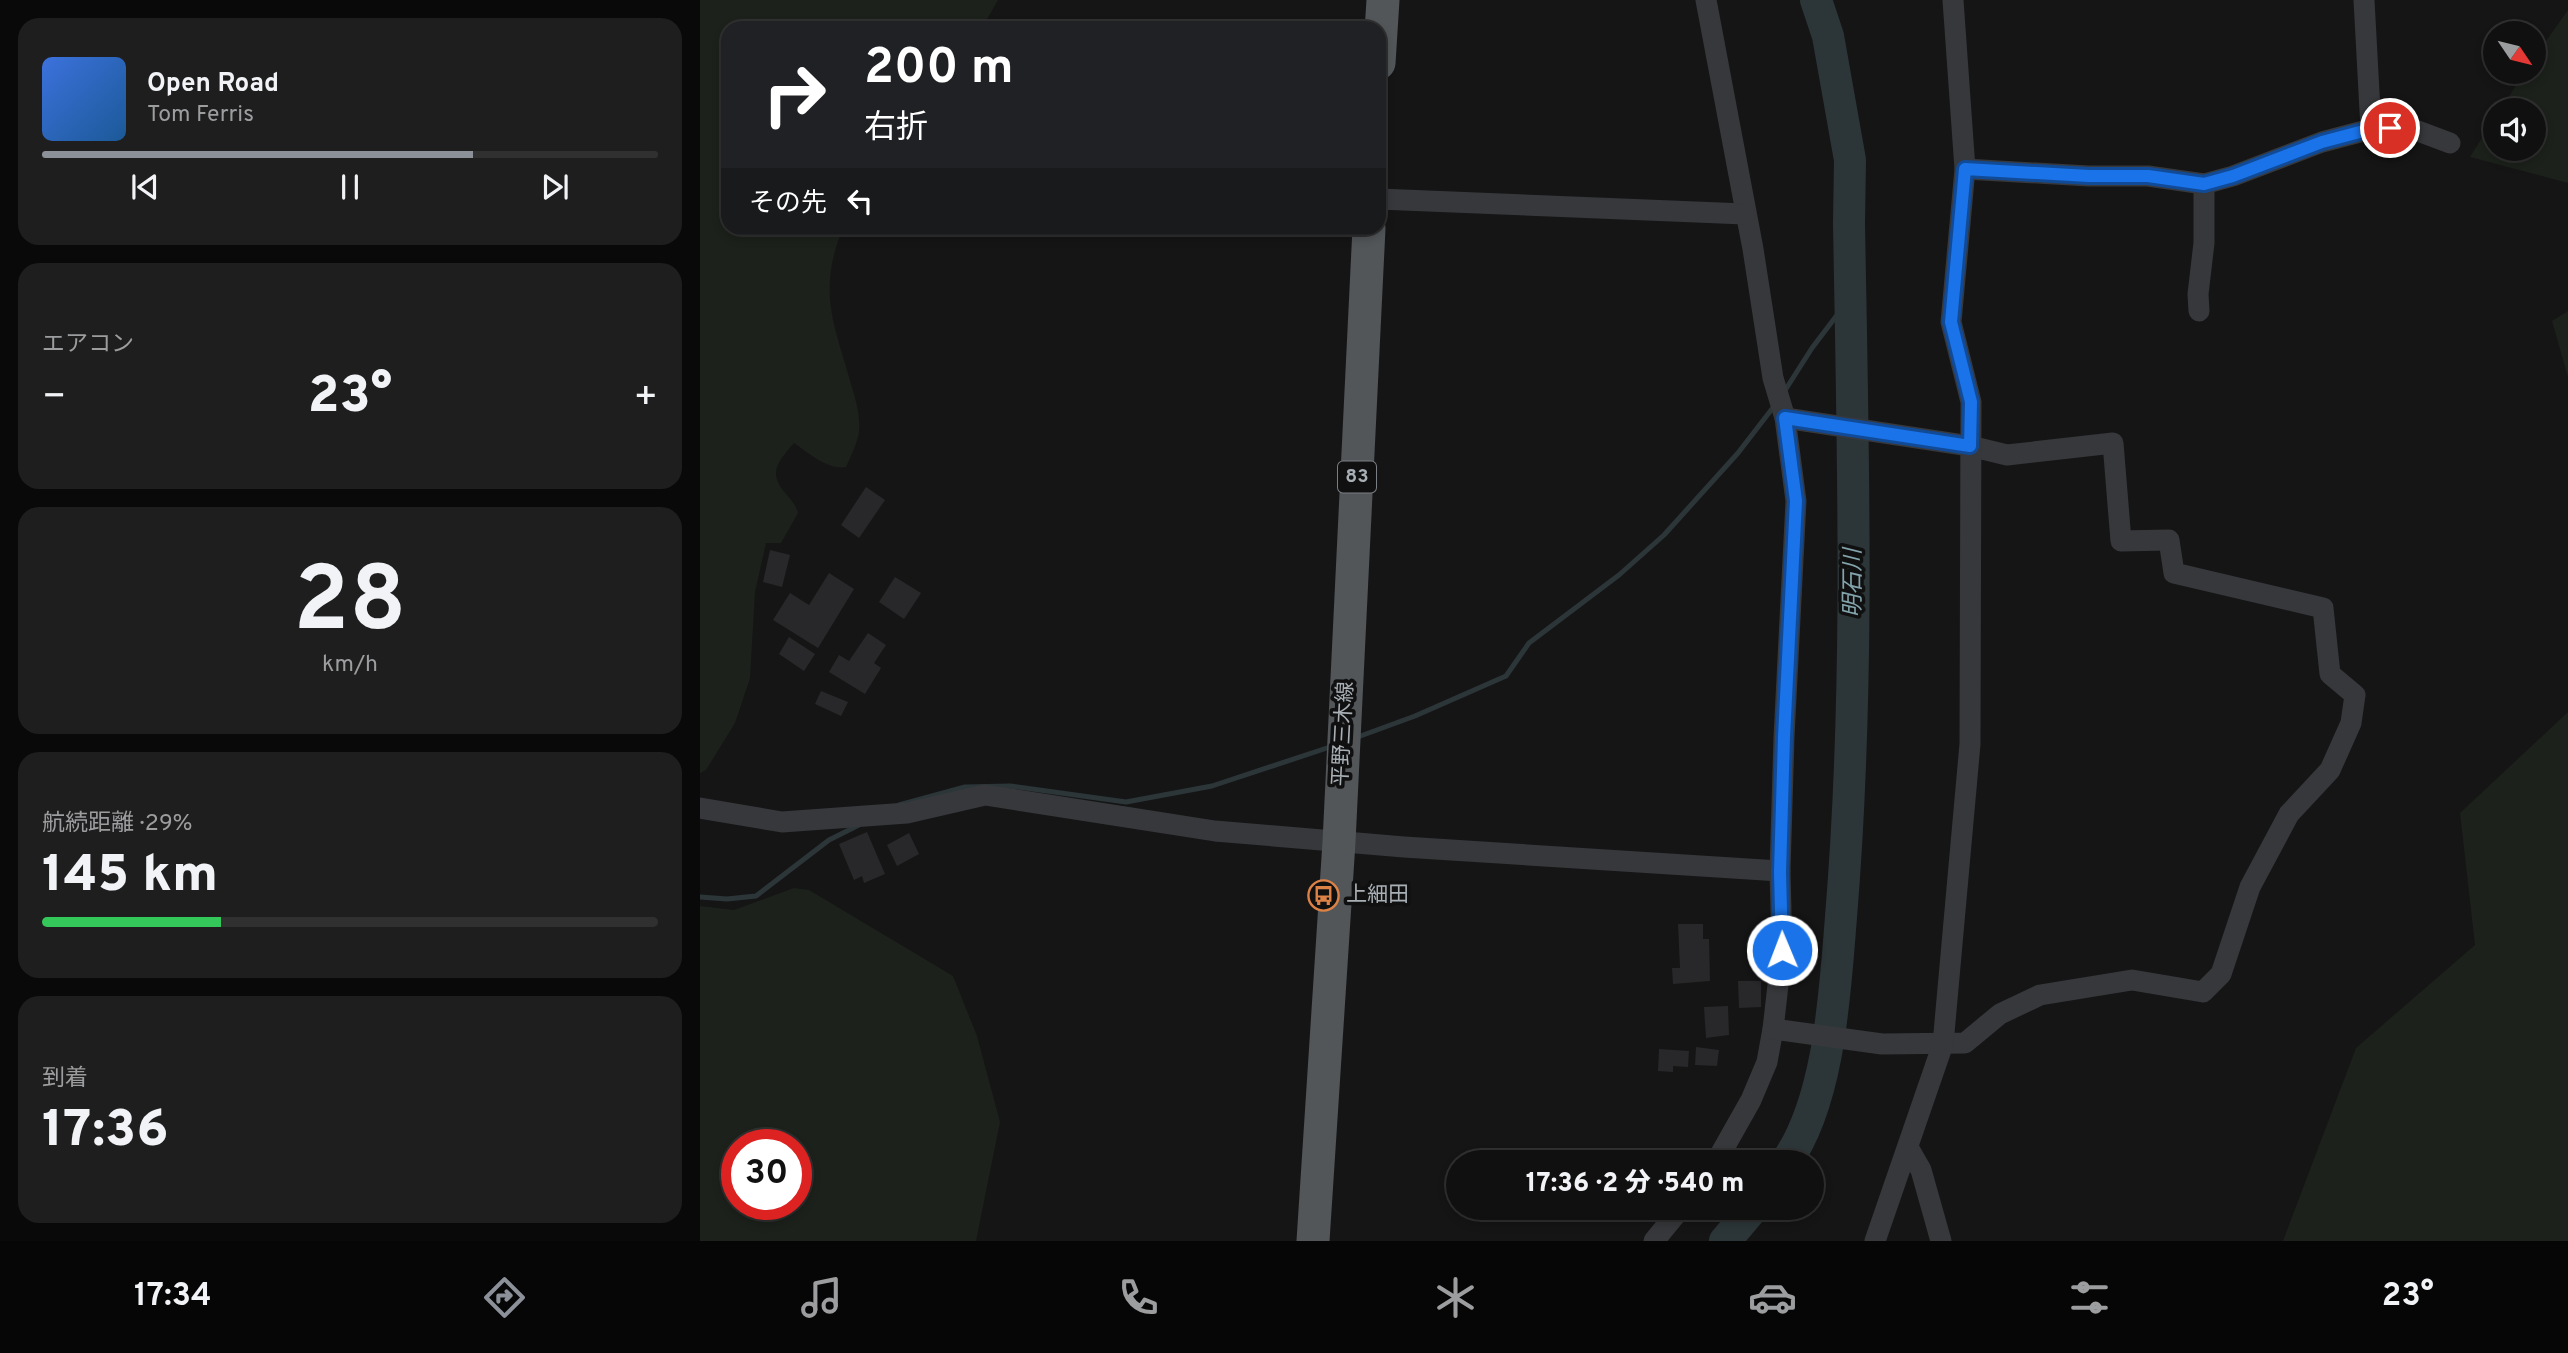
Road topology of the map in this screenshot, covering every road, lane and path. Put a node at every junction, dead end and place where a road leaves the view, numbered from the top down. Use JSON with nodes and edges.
{"nodes":[{"id":1,"x":1383,"y":0,"type":"edge"},
{"id":2,"x":1706,"y":0,"type":"edge"},
{"id":3,"x":1953,"y":0,"type":"edge"},
{"id":4,"x":2364,"y":0,"type":"edge"},
{"id":5,"x":1382,"y":21,"type":"edge"},
{"id":6,"x":2371,"y":129,"type":"junction"},
{"id":7,"x":2450,"y":143,"type":"dead end"},
{"id":8,"x":1965,"y":169,"type":"junction"},
{"id":9,"x":2204,"y":184,"type":"junction"},
{"id":10,"x":1386,"y":199,"type":"edge"},
{"id":11,"x":1745,"y":215,"type":"junction"},
{"id":12,"x":1369,"y":235,"type":"edge"},
{"id":13,"x":2199,"y":311,"type":"dead end"},
{"id":14,"x":1785,"y":418,"type":"junction"},
{"id":15,"x":1970,"y":446,"type":"junction"},
{"id":16,"x":700,"y":808,"type":"edge"},
{"id":17,"x":1339,"y":842,"type":"junction"},
{"id":18,"x":1780,"y":872,"type":"junction"},
{"id":19,"x":1773,"y":1029,"type":"junction"},
{"id":20,"x":1942,"y":1044,"type":"junction"},
{"id":21,"x":1909,"y":1149,"type":"junction"},
{"id":22,"x":1723,"y":1150,"type":"edge"},
{"id":23,"x":1671,"y":1220,"type":"edge"},
{"id":24,"x":1313,"y":1241,"type":"edge"},
{"id":25,"x":1654,"y":1241,"type":"edge"},
{"id":26,"x":1875,"y":1241,"type":"edge"},
{"id":27,"x":1941,"y":1241,"type":"edge"}],
"edges":[{"from":1,"to":5,"type":"main road"},
{"from":2,"to":11,"type":"street"},
{"from":3,"to":8,"type":"street"},
{"from":4,"to":6,"type":"street"},
{"from":6,"to":7,"type":"street"},
{"from":6,"to":9,"type":"street"},
{"from":8,"to":9,"type":"street"},
{"from":8,"to":15,"type":"street"},
{"from":9,"to":13,"type":"street"},
{"from":10,"to":11,"type":"street"},
{"from":11,"to":14,"type":"street"},
{"from":12,"to":17,"type":"main road","name":"平野三木線","number":"83"},
{"from":14,"to":15,"type":"street"},
{"from":14,"to":18,"type":"street"},
{"from":15,"to":20,"type":"street"},
{"from":15,"to":20,"type":"street"},
{"from":16,"to":17,"type":"street"},
{"from":17,"to":18,"type":"street"},
{"from":17,"to":24,"type":"main road","name":"平野三木線","number":"83"},
{"from":18,"to":19,"type":"street"},
{"from":19,"to":20,"type":"street"},
{"from":19,"to":22,"type":"street"},
{"from":20,"to":21,"type":"street"},
{"from":21,"to":26,"type":"street"},
{"from":21,"to":27,"type":"street"},
{"from":23,"to":25,"type":"street"}]}
